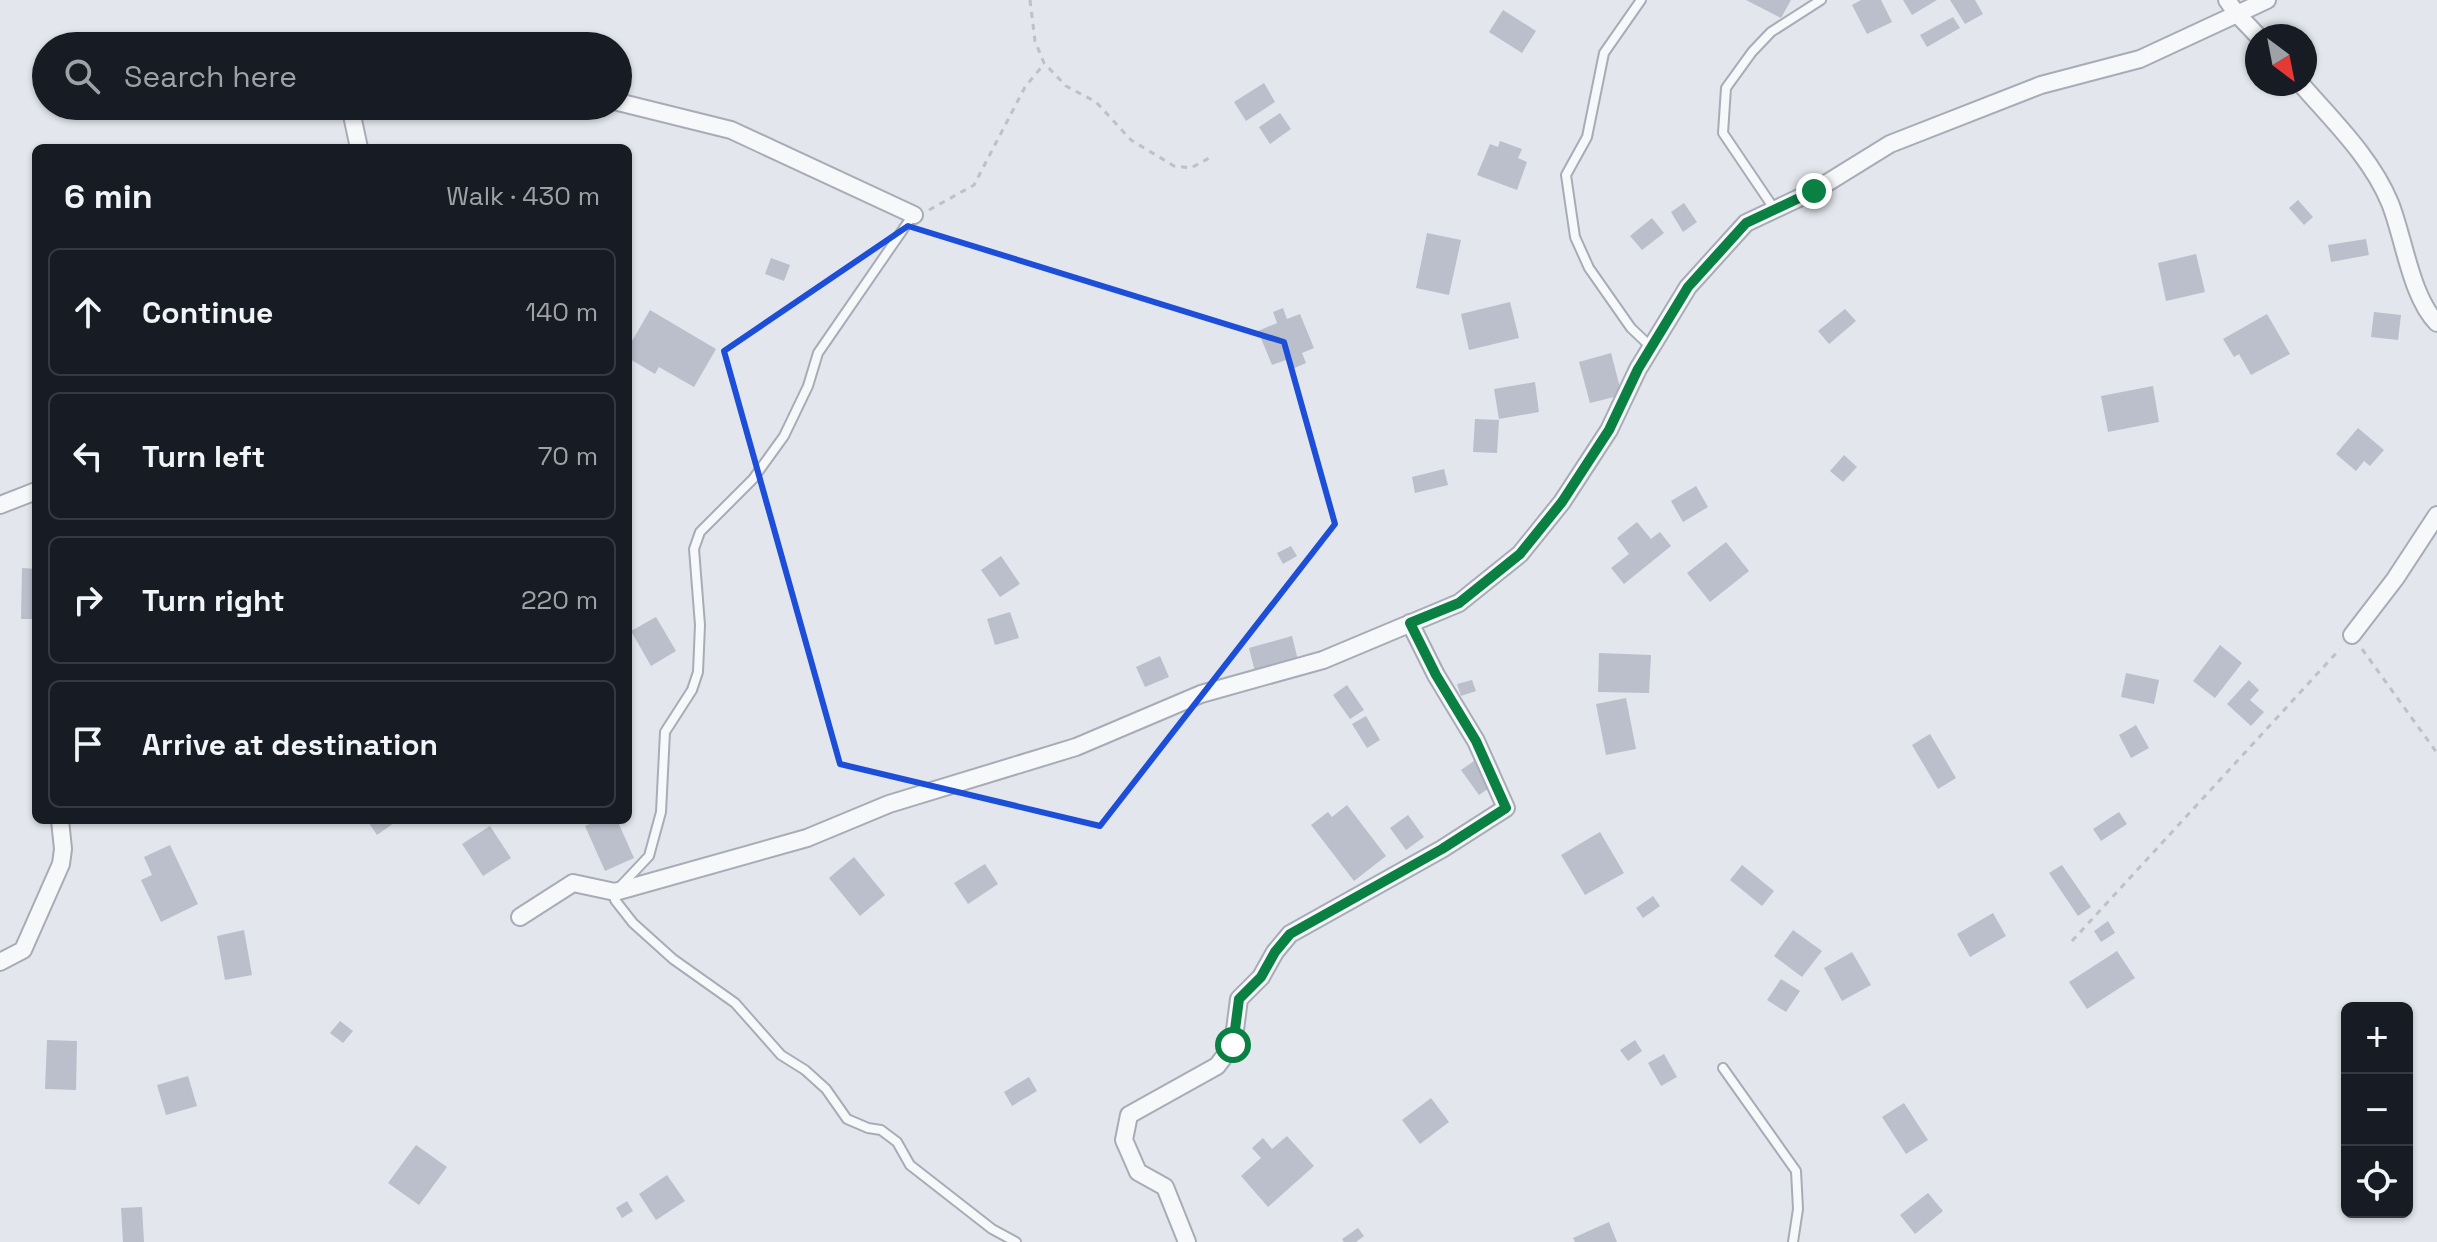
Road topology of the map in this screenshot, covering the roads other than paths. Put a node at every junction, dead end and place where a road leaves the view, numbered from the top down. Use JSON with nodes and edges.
{"nodes":[{"id":1,"x":1641,"y":0,"type":"edge"},
{"id":2,"x":1821,"y":0,"type":"edge"},
{"id":3,"x":2267,"y":0,"type":"edge"},
{"id":4,"x":2232,"y":7,"type":"edge"},
{"id":5,"x":2247,"y":24,"type":"edge"},
{"id":6,"x":2311,"y":96,"type":"edge"},
{"id":7,"x":632,"y":105,"type":"edge"},
{"id":8,"x":353,"y":120,"type":"edge"},
{"id":9,"x":358,"y":144,"type":"edge"},
{"id":10,"x":1775,"y":210,"type":"junction"},
{"id":11,"x":914,"y":215,"type":"joint"},
{"id":12,"x":2437,"y":323,"type":"edge"},
{"id":13,"x":1651,"y":347,"type":"junction"},
{"id":14,"x":32,"y":493,"type":"edge"},
{"id":15,"x":0,"y":505,"type":"edge"},
{"id":16,"x":2437,"y":515,"type":"edge"},
{"id":17,"x":1410,"y":623,"type":"junction"},
{"id":18,"x":2352,"y":635,"type":"road end"},
{"id":19,"x":60,"y":824,"type":"edge"},
{"id":20,"x":615,"y":892,"type":"junction"},
{"id":21,"x":520,"y":917,"type":"dead end"},
{"id":22,"x":0,"y":962,"type":"edge"},
{"id":23,"x":1723,"y":1068,"type":"dead end"},
{"id":24,"x":1016,"y":1242,"type":"edge"},
{"id":25,"x":1187,"y":1242,"type":"edge"},
{"id":26,"x":1793,"y":1242,"type":"edge"}],
"edges":[{"from":1,"to":13,"type":"lane"},
{"from":2,"to":10,"type":"lane"},
{"from":3,"to":4,"type":"street"},
{"from":4,"to":5,"type":"street"},
{"from":4,"to":10,"type":"street"},
{"from":6,"to":12,"type":"street"},
{"from":7,"to":11,"type":"street"},
{"from":8,"to":9,"type":"street"},
{"from":10,"to":13,"type":"street"},
{"from":11,"to":20,"type":"lane"},
{"from":13,"to":17,"type":"street"},
{"from":14,"to":15,"type":"street"},
{"from":16,"to":18,"type":"street"},
{"from":17,"to":20,"type":"street"},
{"from":17,"to":25,"type":"street"},
{"from":19,"to":22,"type":"street"},
{"from":20,"to":21,"type":"street"},
{"from":20,"to":24,"type":"lane"},
{"from":23,"to":26,"type":"lane"}]}
